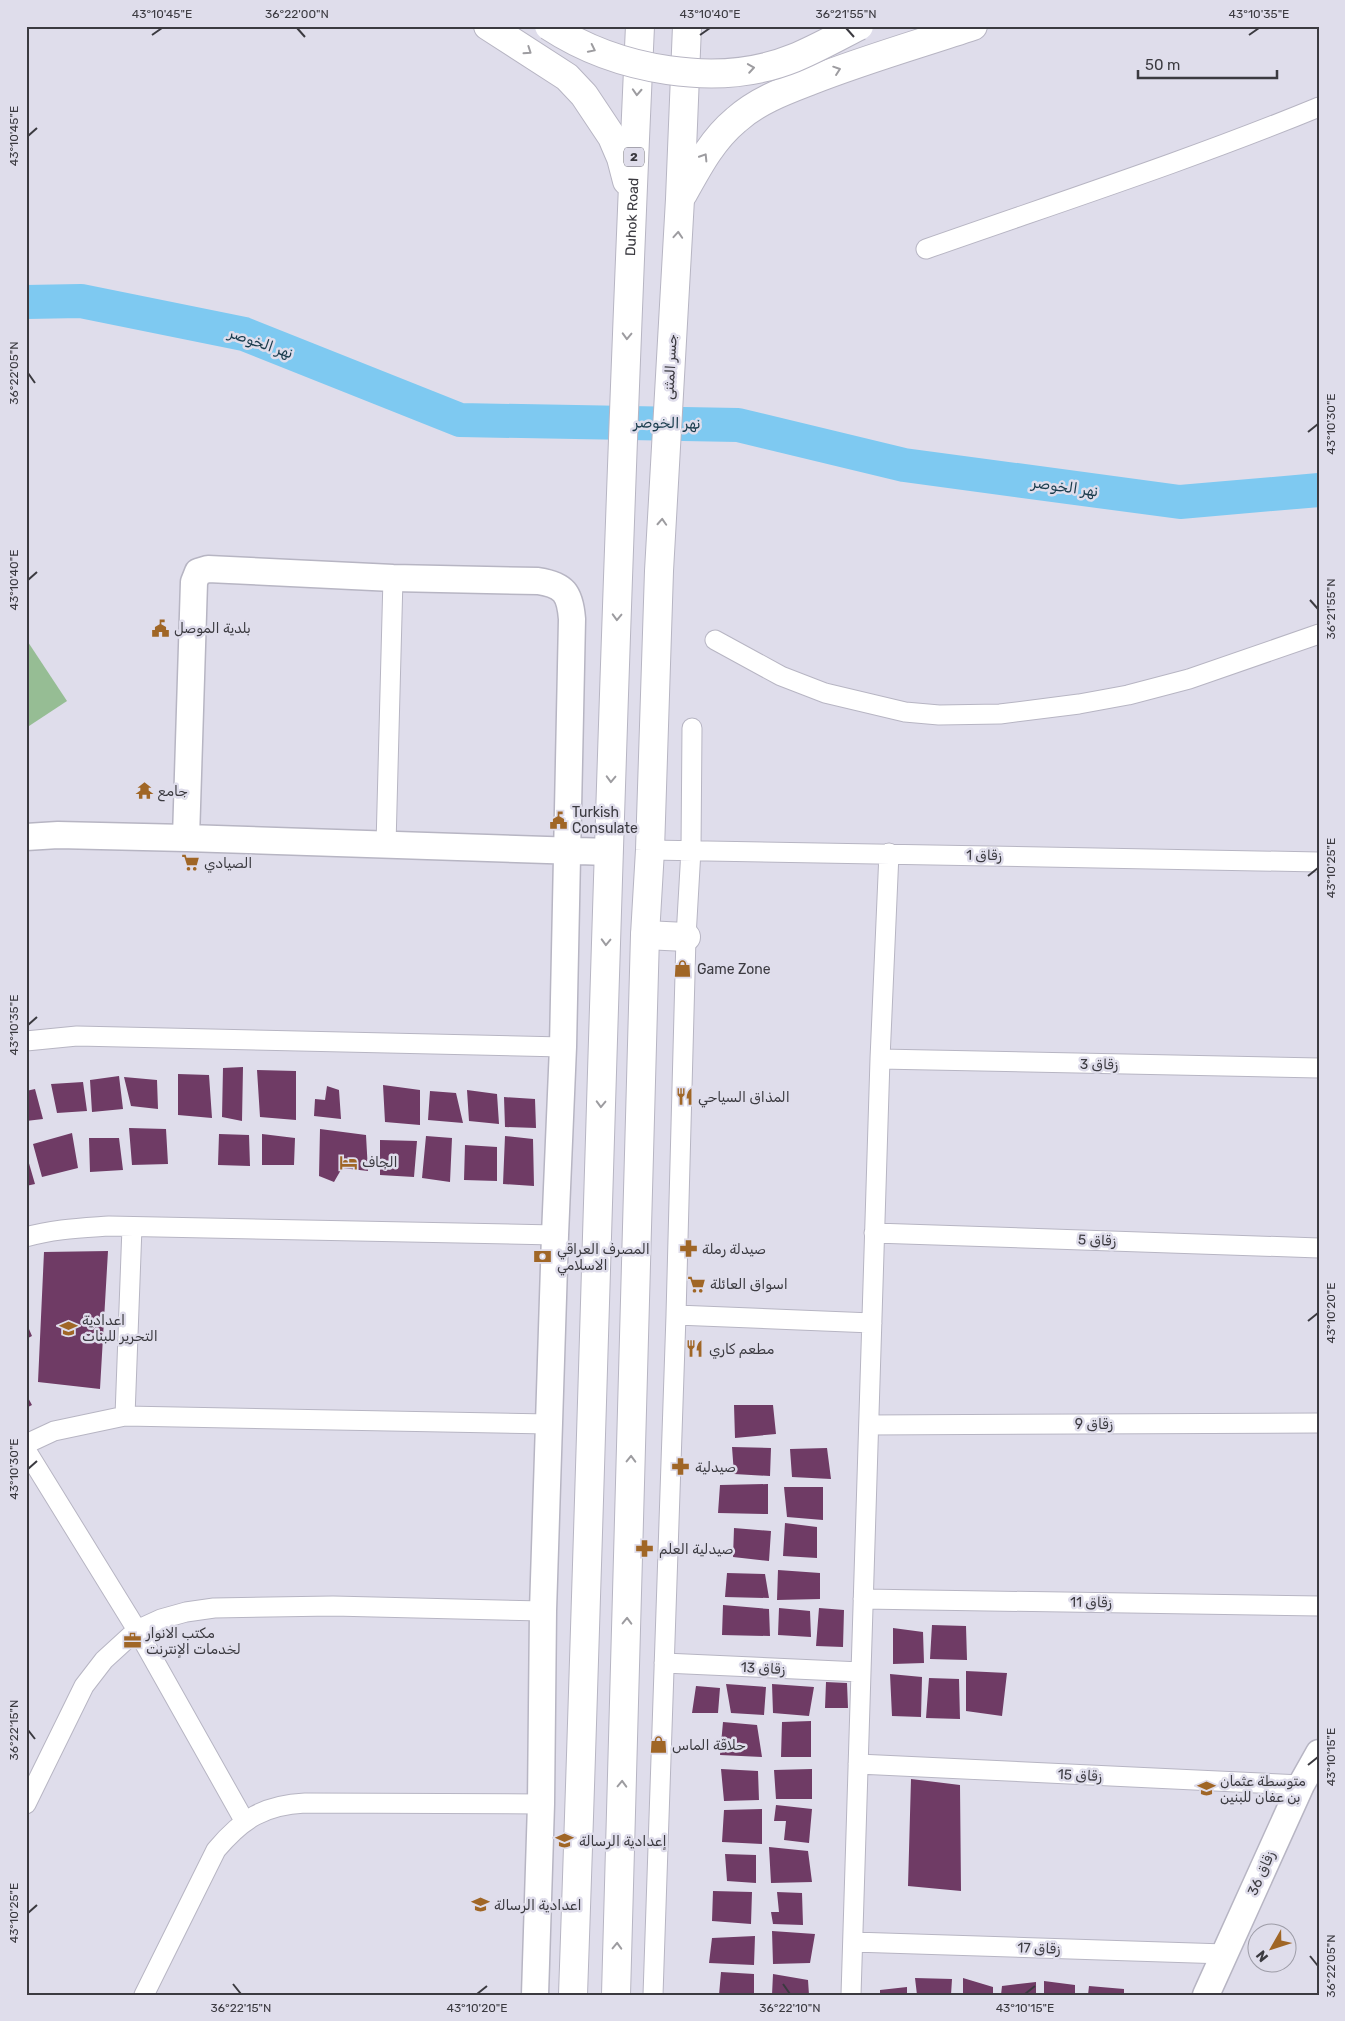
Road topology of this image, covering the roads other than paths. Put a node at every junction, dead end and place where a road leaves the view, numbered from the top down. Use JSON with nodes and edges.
{"nodes":[{"id":1,"x":488,"y":26,"type":"edge"},
{"id":2,"x":549,"y":26,"type":"edge"},
{"id":3,"x":640,"y":26,"type":"edge"},
{"id":4,"x":705,"y":26,"type":"edge"},
{"id":5,"x":859,"y":26,"type":"edge"},
{"id":6,"x":973,"y":26,"type":"edge"},
{"id":7,"x":687,"y":37,"type":"edge"},
{"id":8,"x":1319,"y":107,"type":"edge"},
{"id":9,"x":680,"y":200,"type":"junction"},
{"id":10,"x":632,"y":202,"type":"junction"},
{"id":11,"x":926,"y":249,"type":"dead end"},
{"id":12,"x":393,"y":578,"type":"junction"},
{"id":13,"x":1319,"y":634,"type":"edge"},
{"id":14,"x":715,"y":640,"type":"dead end"},
{"id":15,"x":692,"y":728,"type":"dead end"},
{"id":16,"x":26,"y":837,"type":"edge"},
{"id":17,"x":186,"y":838,"type":"junction"},
{"id":18,"x":386,"y":845,"type":"junction"},
{"id":19,"x":650,"y":850,"type":"junction"},
{"id":20,"x":692,"y":850,"type":"junction"},
{"id":21,"x":568,"y":851,"type":"junction"},
{"id":22,"x":609,"y":852,"type":"junction"},
{"id":23,"x":889,"y":853,"type":"junction"},
{"id":24,"x":1319,"y":862,"type":"edge"},
{"id":25,"x":645,"y":935,"type":"junction"},
{"id":26,"x":686,"y":937,"type":"junction"},
{"id":27,"x":26,"y":1041,"type":"edge"},
{"id":28,"x":563,"y":1046,"type":"junction"},
{"id":29,"x":880,"y":1059,"type":"junction"},
{"id":30,"x":1319,"y":1068,"type":"edge"},
{"id":31,"x":132,"y":1226,"type":"junction"},
{"id":32,"x":874,"y":1233,"type":"junction"},
{"id":33,"x":555,"y":1235,"type":"junction"},
{"id":34,"x":26,"y":1237,"type":"edge"},
{"id":35,"x":1319,"y":1248,"type":"edge"},
{"id":36,"x":676,"y":1315,"type":"junction"},
{"id":37,"x":872,"y":1323,"type":"junction"},
{"id":38,"x":125,"y":1416,"type":"junction"},
{"id":39,"x":1319,"y":1423,"type":"edge"},
{"id":40,"x":549,"y":1424,"type":"junction"},
{"id":41,"x":869,"y":1425,"type":"junction"},
{"id":42,"x":26,"y":1444,"type":"edge"},
{"id":43,"x":26,"y":1450,"type":"edge"},
{"id":44,"x":863,"y":1599,"type":"junction"},
{"id":45,"x":1319,"y":1606,"type":"edge"},
{"id":46,"x":543,"y":1611,"type":"junction"},
{"id":47,"x":137,"y":1630,"type":"junction"},
{"id":48,"x":664,"y":1663,"type":"junction"},
{"id":49,"x":861,"y":1672,"type":"junction"},
{"id":50,"x":858,"y":1764,"type":"junction"},
{"id":51,"x":1312,"y":1774,"type":"edge"},
{"id":52,"x":26,"y":1804,"type":"edge"},
{"id":53,"x":541,"y":1804,"type":"junction"},
{"id":54,"x":245,"y":1822,"type":"junction"},
{"id":55,"x":853,"y":1942,"type":"junction"},
{"id":56,"x":1225,"y":1954,"type":"junction"},
{"id":57,"x":144,"y":1995,"type":"edge"},
{"id":58,"x":535,"y":1995,"type":"edge"},
{"id":59,"x":573,"y":1995,"type":"edge"},
{"id":60,"x":616,"y":1995,"type":"edge"},
{"id":61,"x":654,"y":1995,"type":"edge"},
{"id":62,"x":851,"y":1995,"type":"edge"},
{"id":63,"x":1206,"y":1995,"type":"edge"}],
"edges":[{"from":1,"to":10,"type":"highway","one_way":true},
{"from":2,"to":5,"type":"highway","one_way":true,"bridge":true},
{"from":3,"to":10,"type":"highway","name":"Duhok Road","number":"2","one_way":true},
{"from":4,"to":7,"type":"highway"},
{"from":9,"to":6,"type":"highway","one_way":true},
{"from":7,"to":9,"type":"highway"},
{"from":8,"to":11,"type":"street"},
{"from":19,"to":9,"type":"highway","name":"جسر المثنى","one_way":true},
{"from":10,"to":22,"type":"highway","name":"Duhok Road","number":"2","one_way":true},
{"from":12,"to":17,"type":"street"},
{"from":12,"to":18,"type":"street"},
{"from":12,"to":21,"type":"street"},
{"from":13,"to":14,"type":"street"},
{"from":15,"to":20,"type":"street"},
{"from":16,"to":17,"type":"street"},
{"from":17,"to":18,"type":"street"},
{"from":18,"to":21,"type":"street"},
{"from":19,"to":20,"type":"street","name":"زقاق 1"},
{"from":19,"to":25,"type":"highway","name":"جسر المثنى"},
{"from":20,"to":23,"type":"street","name":"زقاق 1"},
{"from":20,"to":26,"type":"street"},
{"from":21,"to":22,"type":"street"},
{"from":21,"to":28,"type":"street"},
{"from":22,"to":59,"type":"highway","number":"2","one_way":true},
{"from":23,"to":24,"type":"street","name":"زقاق 1"},
{"from":23,"to":29,"type":"street"},
{"from":25,"to":26,"type":"highway"},
{"from":60,"to":25,"type":"highway","name":"جسر المثنى","one_way":true},
{"from":26,"to":36,"type":"street"},
{"from":27,"to":28,"type":"street"},
{"from":28,"to":33,"type":"street"},
{"from":29,"to":30,"type":"street","name":"زقاق 3"},
{"from":29,"to":32,"type":"street"},
{"from":31,"to":33,"type":"street"},
{"from":31,"to":34,"type":"street"},
{"from":31,"to":38,"type":"street"},
{"from":32,"to":35,"type":"street","name":"زقاق 5"},
{"from":32,"to":37,"type":"street"},
{"from":33,"to":40,"type":"street"},
{"from":36,"to":37,"type":"street"},
{"from":36,"to":48,"type":"street"},
{"from":37,"to":41,"type":"street"},
{"from":38,"to":40,"type":"street"},
{"from":38,"to":42,"type":"street"},
{"from":39,"to":41,"type":"street","name":"زقاق 9"},
{"from":40,"to":46,"type":"street"},
{"from":41,"to":44,"type":"street"},
{"from":43,"to":47,"type":"street"},
{"from":44,"to":45,"type":"street","name":"زقاق 11"},
{"from":44,"to":49,"type":"street"},
{"from":46,"to":47,"type":"street"},
{"from":46,"to":53,"type":"street"},
{"from":47,"to":52,"type":"street"},
{"from":47,"to":54,"type":"street"},
{"from":48,"to":49,"type":"street","name":"زقاق 13"},
{"from":48,"to":61,"type":"street"},
{"from":49,"to":50,"type":"street"},
{"from":50,"to":51,"type":"street","name":"زقاق 15"},
{"from":50,"to":55,"type":"street"},
{"from":51,"to":56,"type":"street","name":"زقاق 36"},
{"from":53,"to":54,"type":"street"},
{"from":53,"to":58,"type":"street"},
{"from":54,"to":57,"type":"street"},
{"from":55,"to":56,"type":"street","name":"زقاق 17"},
{"from":55,"to":62,"type":"street"},
{"from":56,"to":63,"type":"street","name":"زقاق 36"}]}
